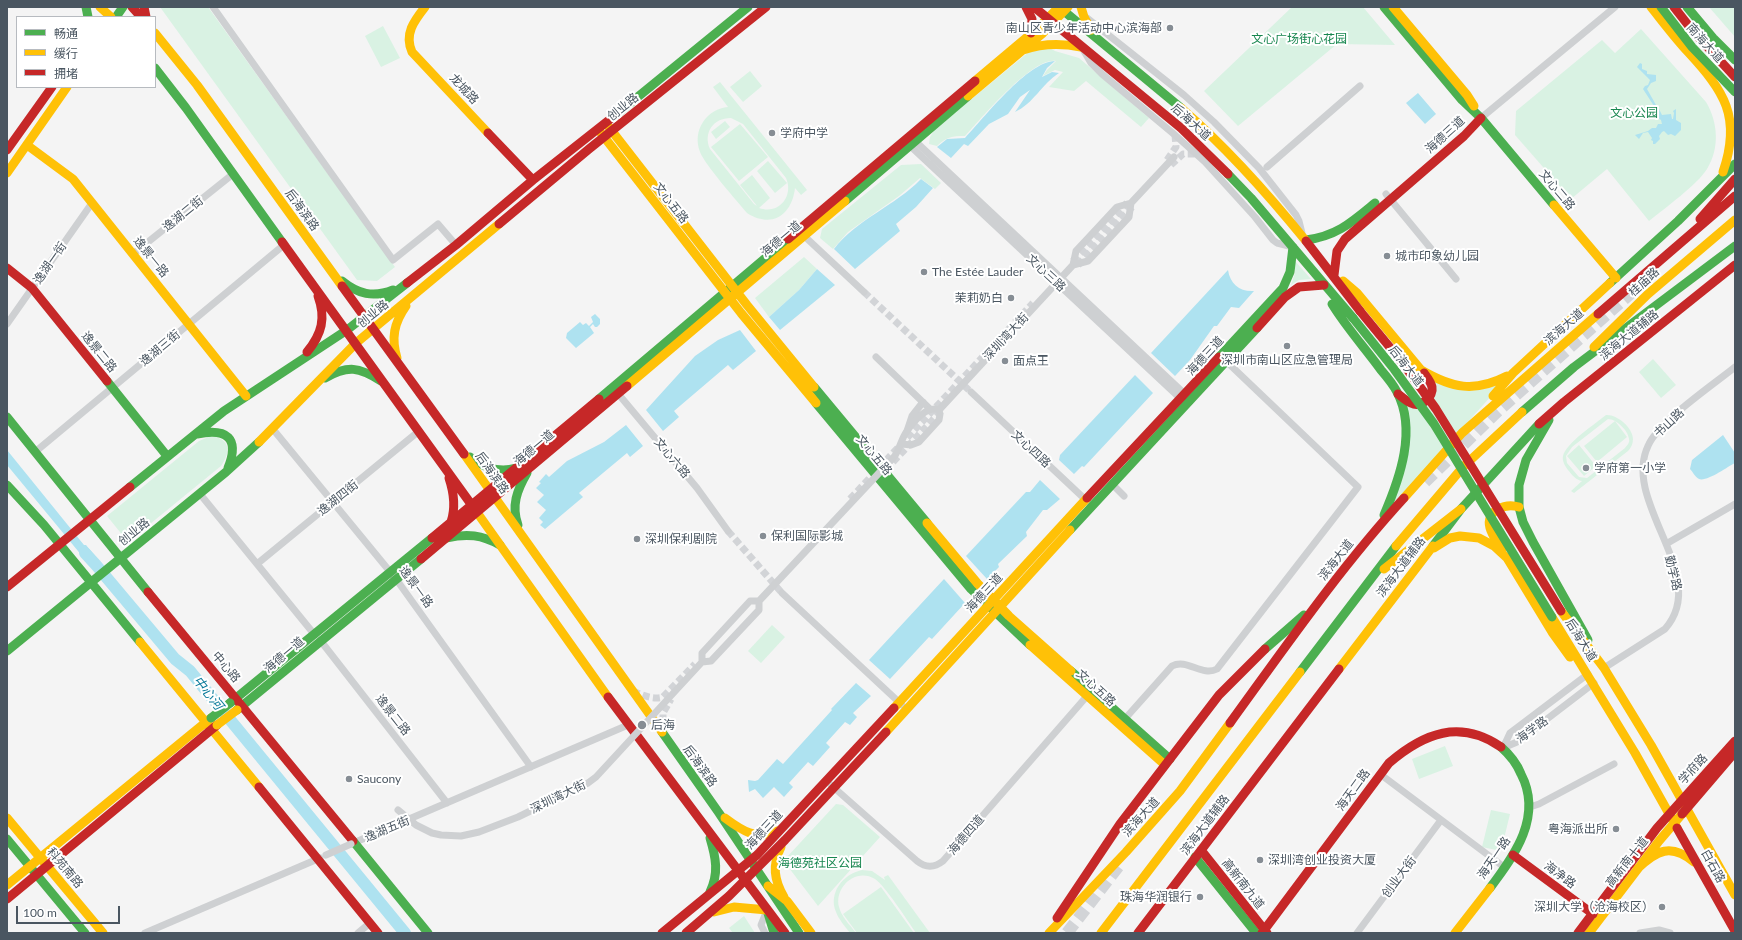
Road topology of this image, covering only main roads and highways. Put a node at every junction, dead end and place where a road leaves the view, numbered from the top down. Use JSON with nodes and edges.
{"nodes":[{"id":1,"x":123,"y":7,"type":"edge"},
{"id":2,"x":132,"y":7,"type":"edge"},
{"id":3,"x":425,"y":7,"type":"edge"},
{"id":4,"x":748,"y":7,"type":"edge"},
{"id":5,"x":766,"y":7,"type":"edge"},
{"id":6,"x":1018,"y":7,"type":"edge"},
{"id":7,"x":1026,"y":7,"type":"edge"},
{"id":8,"x":1034,"y":7,"type":"edge"},
{"id":9,"x":1384,"y":7,"type":"edge"},
{"id":10,"x":1393,"y":7,"type":"edge"},
{"id":11,"x":1651,"y":7,"type":"edge"},
{"id":12,"x":1661,"y":7,"type":"edge"},
{"id":13,"x":1674,"y":7,"type":"edge"},
{"id":14,"x":1687,"y":7,"type":"edge"},
{"id":15,"x":1063,"y":8,"type":"edge"},
{"id":16,"x":1082,"y":9,"type":"edge"},
{"id":17,"x":117,"y":16,"type":"edge"},
{"id":18,"x":140,"y":16,"type":"edge"},
{"id":19,"x":1032,"y":19,"type":"junction"},
{"id":20,"x":1051,"y":21,"type":"junction"},
{"id":21,"x":1031,"y":33,"type":"junction"},
{"id":22,"x":156,"y":34,"type":"edge"},
{"id":23,"x":1104,"y":43,"type":"junction"},
{"id":24,"x":1082,"y":47,"type":"junction"},
{"id":25,"x":1023,"y":50,"type":"junction"},
{"id":26,"x":1734,"y":60,"type":"edge"},
{"id":27,"x":156,"y":69,"type":"edge"},
{"id":28,"x":1735,"y":77,"type":"edge"},
{"id":29,"x":51,"y":88,"type":"edge"},
{"id":30,"x":66,"y":88,"type":"edge"},
{"id":31,"x":1735,"y":92,"type":"edge"},
{"id":32,"x":1725,"y":94,"type":"junction"},
{"id":33,"x":1735,"y":106,"type":"edge"},
{"id":34,"x":1481,"y":118,"type":"junction"},
{"id":35,"x":606,"y":123,"type":"junction"},
{"id":36,"x":598,"y":129,"type":"junction"},
{"id":37,"x":612,"y":131,"type":"junction"},
{"id":38,"x":604,"y":137,"type":"junction"},
{"id":39,"x":909,"y":141,"type":"junction"},
{"id":40,"x":27,"y":145,"type":"junction"},
{"id":41,"x":7,"y":150,"type":"edge"},
{"id":42,"x":1735,"y":164,"type":"edge"},
{"id":43,"x":7,"y":173,"type":"edge"},
{"id":44,"x":533,"y":180,"type":"junction"},
{"id":45,"x":1718,"y":182,"type":"junction"},
{"id":46,"x":1732,"y":182,"type":"edge"},
{"id":47,"x":1388,"y":196,"type":"junction"},
{"id":48,"x":1735,"y":196,"type":"edge"},
{"id":49,"x":1735,"y":220,"type":"edge"},
{"id":50,"x":1678,"y":221,"type":"junction"},
{"id":51,"x":1304,"y":237,"type":"junction"},
{"id":52,"x":1683,"y":240,"type":"junction"},
{"id":53,"x":456,"y":245,"type":"junction"},
{"id":54,"x":1735,"y":246,"type":"edge"},
{"id":55,"x":1293,"y":247,"type":"junction"},
{"id":56,"x":463,"y":254,"type":"junction"},
{"id":57,"x":1735,"y":265,"type":"edge"},
{"id":58,"x":7,"y":268,"type":"edge"},
{"id":59,"x":333,"y":273,"type":"junction"},
{"id":60,"x":1334,"y":275,"type":"junction"},
{"id":61,"x":1616,"y":278,"type":"junction"},
{"id":62,"x":407,"y":283,"type":"junction"},
{"id":63,"x":314,"y":284,"type":"junction"},
{"id":64,"x":1324,"y":285,"type":"junction"},
{"id":65,"x":731,"y":292,"type":"junction"},
{"id":66,"x":417,"y":293,"type":"junction"},
{"id":67,"x":364,"y":317,"type":"junction"},
{"id":68,"x":373,"y":329,"type":"junction"},
{"id":69,"x":347,"y":330,"type":"junction"},
{"id":70,"x":356,"y":343,"type":"junction"},
{"id":71,"x":298,"y":361,"type":"junction"},
{"id":72,"x":399,"y":366,"type":"junction"},
{"id":73,"x":1574,"y":367,"type":"junction"},
{"id":74,"x":1421,"y":370,"type":"junction"},
{"id":75,"x":1513,"y":373,"type":"junction"},
{"id":76,"x":387,"y":385,"type":"junction"},
{"id":77,"x":308,"y":390,"type":"junction"},
{"id":78,"x":615,"y":390,"type":"junction"},
{"id":79,"x":1398,"y":393,"type":"junction"},
{"id":80,"x":246,"y":396,"type":"junction"},
{"id":81,"x":1186,"y":400,"type":"junction"},
{"id":82,"x":1564,"y":402,"type":"junction"},
{"id":83,"x":7,"y":417,"type":"edge"},
{"id":84,"x":1462,"y":433,"type":"junction"},
{"id":85,"x":193,"y":435,"type":"junction"},
{"id":86,"x":458,"y":446,"type":"junction"},
{"id":87,"x":167,"y":456,"type":"junction"},
{"id":88,"x":535,"y":463,"type":"junction"},
{"id":89,"x":518,"y":468,"type":"junction"},
{"id":90,"x":447,"y":470,"type":"junction"},
{"id":91,"x":226,"y":472,"type":"junction"},
{"id":92,"x":7,"y":485,"type":"edge"},
{"id":93,"x":492,"y":494,"type":"junction"},
{"id":94,"x":1089,"y":503,"type":"junction"},
{"id":95,"x":1519,"y":507,"type":"junction"},
{"id":96,"x":475,"y":509,"type":"junction"},
{"id":97,"x":1461,"y":509,"type":"junction"},
{"id":98,"x":87,"y":523,"type":"junction"},
{"id":99,"x":451,"y":523,"type":"junction"},
{"id":100,"x":1379,"y":525,"type":"junction"},
{"id":101,"x":525,"y":538,"type":"junction"},
{"id":102,"x":62,"y":543,"type":"junction"},
{"id":103,"x":437,"y":545,"type":"junction"},
{"id":104,"x":503,"y":547,"type":"junction"},
{"id":105,"x":1426,"y":552,"type":"junction"},
{"id":106,"x":1507,"y":558,"type":"junction"},
{"id":107,"x":118,"y":560,"type":"junction"},
{"id":108,"x":393,"y":576,"type":"junction"},
{"id":109,"x":1370,"y":580,"type":"junction"},
{"id":110,"x":93,"y":581,"type":"junction"},
{"id":111,"x":7,"y":587,"type":"edge"},
{"id":112,"x":1319,"y":601,"type":"junction"},
{"id":113,"x":991,"y":603,"type":"junction"},
{"id":114,"x":998,"y":610,"type":"junction"},
{"id":115,"x":7,"y":652,"type":"edge"},
{"id":116,"x":1604,"y":668,"type":"junction"},
{"id":117,"x":1587,"y":673,"type":"junction"},
{"id":118,"x":236,"y":704,"type":"junction"},
{"id":119,"x":1122,"y":722,"type":"junction"},
{"id":120,"x":211,"y":724,"type":"junction"},
{"id":121,"x":1735,"y":741,"type":"edge"},
{"id":122,"x":1502,"y":748,"type":"joint"},
{"id":123,"x":1735,"y":752,"type":"edge"},
{"id":124,"x":1168,"y":762,"type":"junction"},
{"id":125,"x":1682,"y":799,"type":"junction"},
{"id":126,"x":1687,"y":807,"type":"junction"},
{"id":127,"x":719,"y":813,"type":"junction"},
{"id":128,"x":1670,"y":814,"type":"junction"},
{"id":129,"x":7,"y":818,"type":"edge"},
{"id":130,"x":1674,"y":822,"type":"junction"},
{"id":131,"x":782,"y":828,"type":"junction"},
{"id":132,"x":708,"y":833,"type":"junction"},
{"id":133,"x":7,"y":839,"type":"edge"},
{"id":134,"x":784,"y":840,"type":"junction"},
{"id":135,"x":1198,"y":853,"type":"junction"},
{"id":136,"x":1513,"y":855,"type":"junction"},
{"id":137,"x":40,"y":857,"type":"junction"},
{"id":138,"x":750,"y":861,"type":"junction"},
{"id":139,"x":29,"y":866,"type":"junction"},
{"id":140,"x":47,"y":866,"type":"junction"},
{"id":141,"x":1700,"y":867,"type":"junction"},
{"id":142,"x":756,"y":869,"type":"junction"},
{"id":143,"x":1637,"y":869,"type":"junction"},
{"id":144,"x":738,"y":872,"type":"junction"},
{"id":145,"x":36,"y":875,"type":"junction"},
{"id":146,"x":745,"y":880,"type":"junction"},
{"id":147,"x":7,"y":885,"type":"edge"},
{"id":148,"x":768,"y":886,"type":"junction"},
{"id":149,"x":1735,"y":895,"type":"edge"},
{"id":150,"x":705,"y":898,"type":"junction"},
{"id":151,"x":7,"y":899,"type":"edge"},
{"id":152,"x":787,"y":901,"type":"junction"},
{"id":153,"x":767,"y":910,"type":"junction"},
{"id":154,"x":1592,"y":914,"type":"junction"},
{"id":155,"x":706,"y":916,"type":"junction"},
{"id":156,"x":1735,"y":930,"type":"edge"},
{"id":157,"x":99,"y":931,"type":"edge"},
{"id":158,"x":1262,"y":932,"type":"edge"},
{"id":159,"x":85,"y":933,"type":"edge"},
{"id":160,"x":378,"y":933,"type":"edge"},
{"id":161,"x":428,"y":933,"type":"edge"},
{"id":162,"x":662,"y":933,"type":"edge"},
{"id":163,"x":686,"y":933,"type":"edge"},
{"id":164,"x":774,"y":933,"type":"edge"},
{"id":165,"x":785,"y":933,"type":"edge"},
{"id":166,"x":799,"y":933,"type":"edge"},
{"id":167,"x":811,"y":933,"type":"edge"},
{"id":168,"x":1049,"y":933,"type":"edge"},
{"id":169,"x":1101,"y":933,"type":"edge"},
{"id":170,"x":1138,"y":933,"type":"edge"},
{"id":171,"x":1455,"y":933,"type":"edge"},
{"id":172,"x":1578,"y":933,"type":"edge"},
{"id":173,"x":1589,"y":933,"type":"edge"}],
"edges":[{"from":1,"to":17,"type":"main road"},
{"from":2,"to":18,"type":"main road"},
{"from":3,"to":44,"type":"main road","name":"龙城路"},
{"from":4,"to":35,"type":"main road","name":"创业路"},
{"from":5,"to":37,"type":"main road","name":"创业路"},
{"from":6,"to":19,"type":"main road"},
{"from":7,"to":19,"type":"main road"},
{"from":8,"to":20,"type":"main road","name":"后海大道"},
{"from":9,"to":34,"type":"main road","name":"文心二路"},
{"from":10,"to":34,"type":"main road","name":"文心二路"},
{"from":11,"to":32,"type":"main road"},
{"from":12,"to":31,"type":"main road","name":"南海大道","bridge":true},
{"from":13,"to":28,"type":"main road","name":"南海大道","bridge":true},
{"from":14,"to":26,"type":"main road"},
{"from":15,"to":20,"type":"main road","name":"海德一道"},
{"from":15,"to":23,"type":"main road","name":"后海大道"},
{"from":16,"to":23,"type":"main road"},
{"from":19,"to":21,"type":"main road"},
{"from":20,"to":21,"type":"main road","name":"海德一道"},
{"from":20,"to":24,"type":"main road","name":"后海大道"},
{"from":20,"to":25,"type":"main road","name":"海德一道"},
{"from":21,"to":39,"type":"main road","name":"海德一道"},
{"from":22,"to":59,"type":"main road","name":"后海滨路"},
{"from":23,"to":51,"type":"main road","name":"后海大道"},
{"from":24,"to":25,"type":"main road"},
{"from":24,"to":55,"type":"main road","name":"后海大道"},
{"from":25,"to":39,"type":"main road","name":"海德一道"},
{"from":27,"to":63,"type":"main road"},
{"from":29,"to":41,"type":"main road"},
{"from":30,"to":40,"type":"main road"},
{"from":32,"to":33,"type":"main road"},
{"from":32,"to":45,"type":"main road"},
{"from":34,"to":47,"type":"main road","name":"海德三道"},
{"from":34,"to":61,"type":"main road","name":"文心二路"},
{"from":35,"to":36,"type":"main road","name":"创业路"},
{"from":35,"to":37,"type":"main road","name":"文心五路"},
{"from":36,"to":38,"type":"main road","name":"文心五路"},
{"from":36,"to":44,"type":"main road","name":"创业路"},
{"from":37,"to":38,"type":"main road","name":"创业路"},
{"from":37,"to":65,"type":"main road","name":"文心五路"},
{"from":38,"to":56,"type":"main road","name":"创业路"},
{"from":38,"to":65,"type":"main road","name":"文心五路"},
{"from":39,"to":65,"type":"main road","name":"海德一道"},
{"from":40,"to":43,"type":"main road"},
{"from":40,"to":80,"type":"main road","name":"逸景一路"},
{"from":42,"to":45,"type":"main road"},
{"from":44,"to":53,"type":"main road","name":"创业路"},
{"from":45,"to":50,"type":"main road"},
{"from":46,"to":50,"type":"main road"},
{"from":46,"to":52,"type":"main road"},
{"from":47,"to":51,"type":"main road","name":"海德三道"},
{"from":47,"to":60,"type":"main road","name":"海德三道"},
{"from":48,"to":52,"type":"main road"},
{"from":49,"to":73,"type":"main road","name":"桂庙路"},
{"from":50,"to":61,"type":"main road"},
{"from":51,"to":60,"type":"main road","name":"后海大道"},
{"from":52,"to":84,"type":"main road","name":"滨海大道"},
{"from":53,"to":56,"type":"main road"},
{"from":53,"to":62,"type":"main road","name":"创业路"},
{"from":54,"to":73,"type":"main road"},
{"from":55,"to":64,"type":"main road","name":"后海大道"},
{"from":55,"to":81,"type":"main road","name":"海德三道"},
{"from":56,"to":66,"type":"main road","name":"创业路"},
{"from":57,"to":82,"type":"main road","name":"滨海大道辅路"},
{"from":58,"to":87,"type":"main road","name":"逸景二路"},
{"from":59,"to":62,"type":"main road"},
{"from":59,"to":67,"type":"main road","name":"后海滨路"},
{"from":60,"to":74,"type":"main road"},
{"from":60,"to":116,"type":"main road","name":"后海大道","bridge":true},
{"from":61,"to":75,"type":"main road"},
{"from":62,"to":67,"type":"main road","name":"创业路"},
{"from":63,"to":69,"type":"main road"},
{"from":63,"to":71,"type":"main road"},
{"from":64,"to":79,"type":"main road"},
{"from":64,"to":81,"type":"main road","name":"海德三道"},
{"from":64,"to":117,"type":"main road","name":"后海大道","bridge":true},
{"from":65,"to":78,"type":"main road","name":"海德一道"},
{"from":65,"to":113,"type":"main road","name":"文心五路"},
{"from":66,"to":68,"type":"main road","name":"创业路"},
{"from":66,"to":72,"type":"main road"},
{"from":67,"to":68,"type":"main road","name":"后海滨路"},
{"from":67,"to":69,"type":"main road","name":"创业路"},
{"from":68,"to":70,"type":"main road","name":"创业路"},
{"from":68,"to":72,"type":"main road","name":"后海滨路"},
{"from":69,"to":70,"type":"main road"},
{"from":69,"to":71,"type":"main road","name":"创业路"},
{"from":70,"to":76,"type":"main road"},
{"from":70,"to":77,"type":"main road","name":"创业路"},
{"from":71,"to":80,"type":"main road","name":"创业路"},
{"from":72,"to":86,"type":"main road","name":"后海滨路"},
{"from":73,"to":109,"type":"main road"},
{"from":74,"to":75,"type":"main road"},
{"from":74,"to":79,"type":"main road"},
{"from":75,"to":84,"type":"main road"},
{"from":76,"to":77,"type":"main road"},
{"from":76,"to":90,"type":"main road"},
{"from":77,"to":91,"type":"main road","name":"创业路"},
{"from":78,"to":88,"type":"main road","name":"海德一道"},
{"from":78,"to":89,"type":"main road","name":"海德一道"},
{"from":79,"to":100,"type":"main road"},
{"from":80,"to":85,"type":"main road","name":"创业路"},
{"from":81,"to":94,"type":"main road","name":"海德三道"},
{"from":81,"to":94,"type":"main road","name":"海德三道"},
{"from":82,"to":95,"type":"main road"},
{"from":82,"to":97,"type":"main road","name":"滨海大道辅路"},
{"from":83,"to":98,"type":"main road","name":"中心路"},
{"from":84,"to":100,"type":"main road","name":"滨海大道"},
{"from":85,"to":87,"type":"main road","name":"创业路"},
{"from":85,"to":91,"type":"main road"},
{"from":86,"to":89,"type":"main road"},
{"from":86,"to":93,"type":"main road","name":"后海滨路"},
{"from":87,"to":98,"type":"main road","name":"创业路"},
{"from":88,"to":93,"type":"main road","name":"海德一道"},
{"from":88,"to":101,"type":"main road"},
{"from":89,"to":93,"type":"main road","name":"海德一道"},
{"from":90,"to":96,"type":"main road"},
{"from":90,"to":99,"type":"main road"},
{"from":91,"to":107,"type":"main road","name":"创业路"},
{"from":92,"to":102,"type":"main road"},
{"from":93,"to":96,"type":"main road","name":"海德一道"},
{"from":93,"to":101,"type":"main road","name":"后海滨路"},
{"from":94,"to":113,"type":"main road","name":"海德三道"},
{"from":94,"to":114,"type":"main road","name":"海德三道"},
{"from":95,"to":106,"type":"main road"},
{"from":95,"to":116,"type":"main road"},
{"from":96,"to":99,"type":"main road","name":"海德一道"},
{"from":96,"to":103,"type":"main road","name":"海德一道"},
{"from":96,"to":104,"type":"main road"},
{"from":97,"to":105,"type":"main road","name":"滨海大道辅路"},
{"from":97,"to":109,"type":"main road"},
{"from":98,"to":102,"type":"main road","name":"创业路"},
{"from":98,"to":107,"type":"main road","name":"中心路"},
{"from":99,"to":103,"type":"main road"},
{"from":99,"to":108,"type":"main road","name":"海德一道"},
{"from":100,"to":112,"type":"main road","name":"滨海大道"},
{"from":101,"to":127,"type":"main road","name":"后海滨路"},
{"from":102,"to":110,"type":"main road"},
{"from":102,"to":111,"type":"main road","name":"创业路"},
{"from":103,"to":104,"type":"main road"},
{"from":103,"to":108,"type":"main road","name":"海德一道"},
{"from":104,"to":132,"type":"main road"},
{"from":105,"to":106,"type":"main road"},
{"from":105,"to":135,"type":"main road","name":"滨海大道辅路"},
{"from":106,"to":117,"type":"main road"},
{"from":107,"to":110,"type":"main road","name":"创业路"},
{"from":107,"to":118,"type":"main road","name":"中心路"},
{"from":108,"to":118,"type":"main road","name":"海德一道"},
{"from":109,"to":169,"type":"main road"},
{"from":110,"to":115,"type":"main road","name":"创业路"},
{"from":110,"to":120,"type":"main road"},
{"from":112,"to":124,"type":"main road"},
{"from":112,"to":168,"type":"main road","name":"滨海大道"},
{"from":113,"to":114,"type":"main road","name":"文心五路"},
{"from":113,"to":131,"type":"main road","name":"海德三道"},
{"from":114,"to":119,"type":"main road","name":"文心五路"},
{"from":114,"to":119,"type":"main road","name":"文心五路"},
{"from":114,"to":134,"type":"main road","name":"海德三道"},
{"from":116,"to":125,"type":"main road","name":"后海大道"},
{"from":117,"to":128,"type":"main road","name":"后海大道"},
{"from":118,"to":120,"type":"main road","name":"海德一道","bridge":true},
{"from":118,"to":161,"type":"main road","name":"中心路"},
{"from":119,"to":124,"type":"main road","name":"文心五路"},
{"from":120,"to":137,"type":"main road","name":"海德一道"},
{"from":120,"to":140,"type":"main road","name":"海德一道"},
{"from":120,"to":160,"type":"main road"},
{"from":121,"to":125,"type":"main road","name":"学府路"},
{"from":122,"to":136,"type":"main road","name":"海天一路"},
{"from":122,"to":158,"type":"main road","name":"海天二路"},
{"from":123,"to":126,"type":"main road","name":"学府路"},
{"from":124,"to":168,"type":"main road"},
{"from":125,"to":126,"type":"main road","name":"白石路"},
{"from":125,"to":128,"type":"main road","name":"学府路"},
{"from":126,"to":130,"type":"main road","name":"高新南十道"},
{"from":126,"to":149,"type":"main road","name":"白石路"},
{"from":127,"to":131,"type":"main road"},
{"from":127,"to":138,"type":"main road","name":"后海滨路"},
{"from":128,"to":130,"type":"main road","name":"白石路"},
{"from":128,"to":154,"type":"main road","name":"高新南十道"},
{"from":129,"to":137,"type":"main road","name":"科苑南路"},
{"from":130,"to":141,"type":"main road","name":"白石路"},
{"from":130,"to":143,"type":"main road","name":"高新南十道"},
{"from":131,"to":138,"type":"main road","name":"海德三道"},
{"from":132,"to":144,"type":"main road"},
{"from":132,"to":150,"type":"main road"},
{"from":133,"to":139,"type":"main road"},
{"from":134,"to":142,"type":"main road","name":"海德三道"},
{"from":134,"to":152,"type":"main road"},
{"from":135,"to":158,"type":"main road","name":"高新南九道"},
{"from":135,"to":170,"type":"main road","name":"滨海大道辅路"},
{"from":136,"to":154,"type":"main road","name":"海净路"},
{"from":136,"to":171,"type":"main road","name":"海天一路"},
{"from":137,"to":139,"type":"main road","name":"海德一道"},
{"from":137,"to":140,"type":"main road","name":"科苑南路"},
{"from":138,"to":142,"type":"main road","name":"后海滨路"},
{"from":138,"to":144,"type":"main road","name":"海德三道"},
{"from":139,"to":145,"type":"main road"},
{"from":139,"to":147,"type":"main road","name":"海德一道"},
{"from":140,"to":145,"type":"main road","name":"海德一道"},
{"from":140,"to":157,"type":"main road","name":"科苑南路"},
{"from":141,"to":143,"type":"main road"},
{"from":141,"to":156,"type":"main road","name":"白石路"},
{"from":142,"to":146,"type":"main road","name":"海德三道"},
{"from":142,"to":148,"type":"main road","name":"后海滨路"},
{"from":143,"to":173,"type":"main road","name":"高新南十道"},
{"from":144,"to":146,"type":"main road"},
{"from":144,"to":150,"type":"main road","name":"海德三道"},
{"from":145,"to":151,"type":"main road","name":"海德一道"},
{"from":145,"to":159,"type":"main road"},
{"from":146,"to":153,"type":"main road"},
{"from":146,"to":155,"type":"main road","name":"海德三道"},
{"from":148,"to":152,"type":"main road"},
{"from":148,"to":166,"type":"main road","name":"后海滨路"},
{"from":150,"to":162,"type":"main road","name":"海德三道"},
{"from":152,"to":167,"type":"main road"},
{"from":153,"to":155,"type":"main road"},
{"from":153,"to":164,"type":"main road"},
{"from":153,"to":165,"type":"main road"},
{"from":154,"to":172,"type":"main road","name":"高新南十道"},
{"from":155,"to":163,"type":"main road","name":"海德三道"}]}
